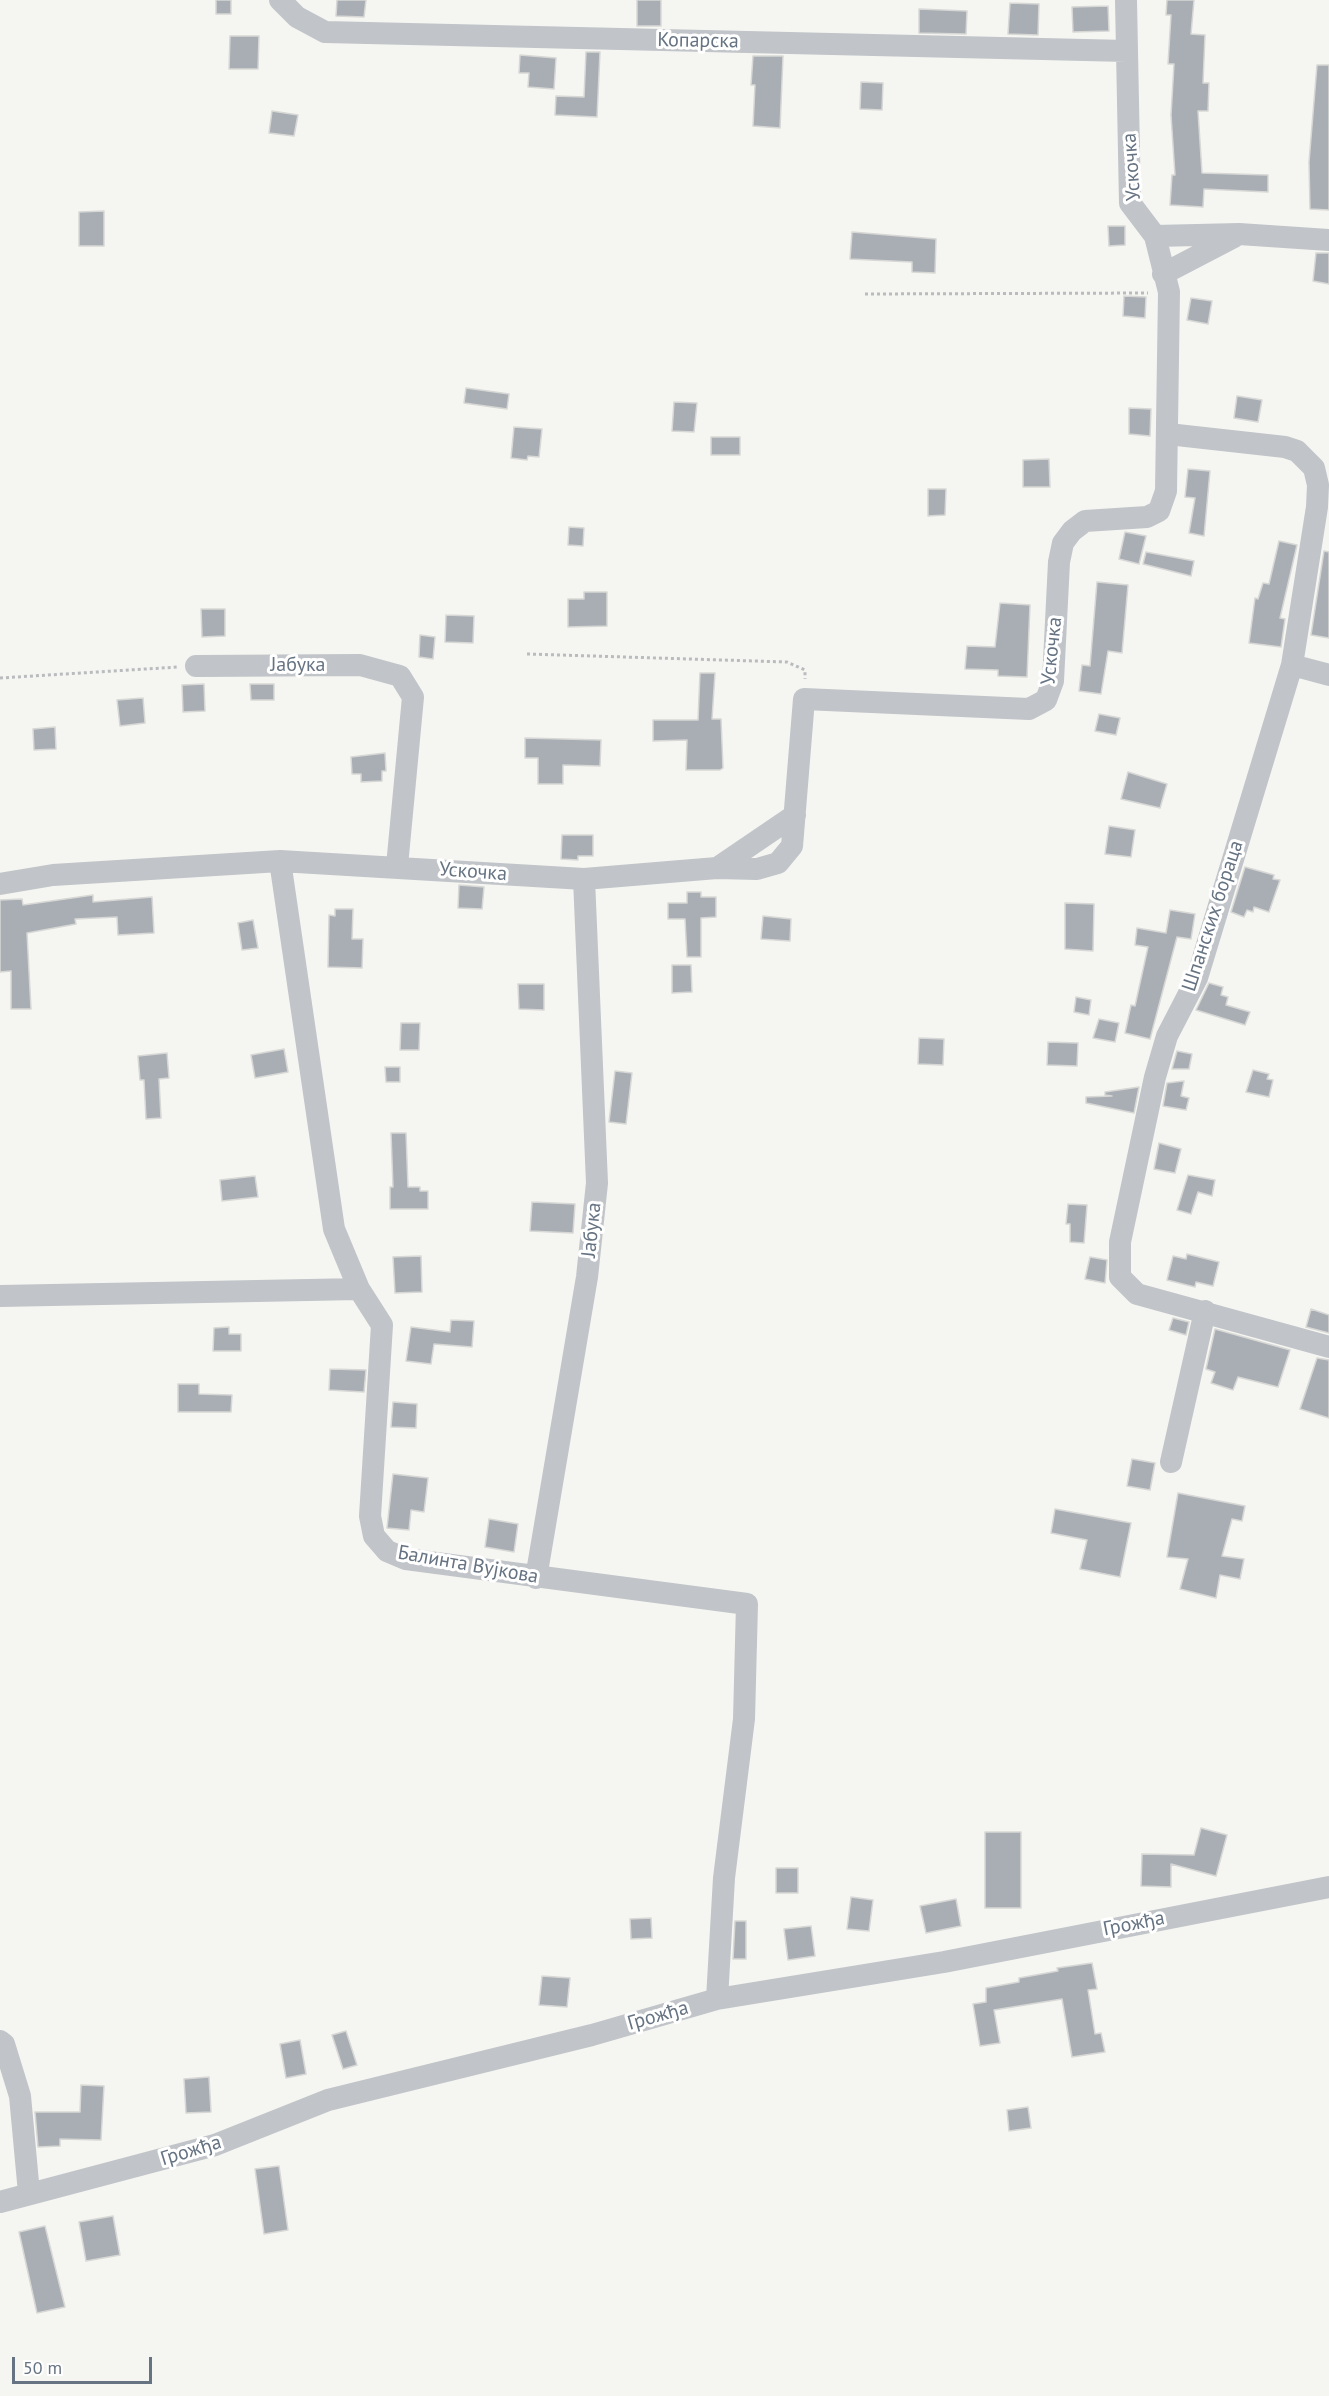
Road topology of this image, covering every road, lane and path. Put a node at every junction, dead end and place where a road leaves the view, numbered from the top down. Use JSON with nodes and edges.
{"nodes":[{"id":1,"x":280,"y":0,"type":"edge"},
{"id":2,"x":1126,"y":0,"type":"edge"},
{"id":3,"x":1127,"y":51,"type":"junction"},
{"id":4,"x":1239,"y":234,"type":"junction"},
{"id":5,"x":1155,"y":236,"type":"junction"},
{"id":6,"x":1329,"y":240,"type":"edge"},
{"id":7,"x":1166,"y":283,"type":"junction"},
{"id":8,"x":865,"y":294,"type":"dead end"},
{"id":9,"x":1168,"y":434,"type":"junction"},
{"id":10,"x":527,"y":654,"type":"dead end"},
{"id":11,"x":1292,"y":665,"type":"junction"},
{"id":12,"x":196,"y":666,"type":"joint"},
{"id":13,"x":1329,"y":675,"type":"edge"},
{"id":14,"x":0,"y":678,"type":"edge"},
{"id":15,"x":804,"y":699,"type":"junction"},
{"id":16,"x":280,"y":861,"type":"junction"},
{"id":17,"x":397,"y":866,"type":"junction"},
{"id":18,"x":584,"y":879,"type":"junction"},
{"id":19,"x":0,"y":884,"type":"edge"},
{"id":20,"x":359,"y":1289,"type":"junction"},
{"id":21,"x":0,"y":1296,"type":"edge"},
{"id":22,"x":1205,"y":1311,"type":"junction"},
{"id":23,"x":1329,"y":1347,"type":"edge"},
{"id":24,"x":1171,"y":1462,"type":"dead end"},
{"id":25,"x":536,"y":1578,"type":"junction"},
{"id":26,"x":1329,"y":1887,"type":"edge"},
{"id":27,"x":717,"y":1999,"type":"junction"},
{"id":28,"x":0,"y":2041,"type":"edge"},
{"id":29,"x":28,"y":2193,"type":"junction"},
{"id":30,"x":0,"y":2202,"type":"edge"}],
"edges":[{"from":1,"to":3,"type":"street","name":"Копарска"},
{"from":2,"to":3,"type":"street","name":"Ускочка"},
{"from":3,"to":5,"type":"street","name":"Ускочка"},
{"from":4,"to":5,"type":"street"},
{"from":4,"to":6,"type":"street"},
{"from":4,"to":7,"type":"street"},
{"from":5,"to":7,"type":"street","name":"Ускочка"},
{"from":7,"to":8,"type":"path"},
{"from":7,"to":9,"type":"street","name":"Ускочка"},
{"from":9,"to":11,"type":"street","name":"Шпанских бораца"},
{"from":9,"to":15,"type":"street","name":"Ускочка"},
{"from":10,"to":15,"type":"path"},
{"from":11,"to":13,"type":"street"},
{"from":11,"to":22,"type":"street","name":"Шпанских бораца"},
{"from":12,"to":14,"type":"path"},
{"from":12,"to":17,"type":"street","name":"Јабука"},
{"from":15,"to":18,"type":"street","name":"Ускочка"},
{"from":16,"to":17,"type":"street","name":"Ускочка"},
{"from":16,"to":19,"type":"street","name":"Ускочка"},
{"from":16,"to":20,"type":"street","name":"Балинта Вујкова"},
{"from":17,"to":18,"type":"street","name":"Ускочка"},
{"from":18,"to":25,"type":"street","name":"Јабука"},
{"from":20,"to":21,"type":"street"},
{"from":20,"to":25,"type":"street","name":"Балинта Вујкова"},
{"from":22,"to":23,"type":"street","name":"Шпанских бораца"},
{"from":22,"to":24,"type":"street"},
{"from":25,"to":27,"type":"street","name":"Балинта Вујкова"},
{"from":26,"to":27,"type":"street","name":"Грожђа"},
{"from":27,"to":29,"type":"street","name":"Грожђа"},
{"from":28,"to":29,"type":"street"},
{"from":29,"to":30,"type":"street","name":"Грожђа"}]}
